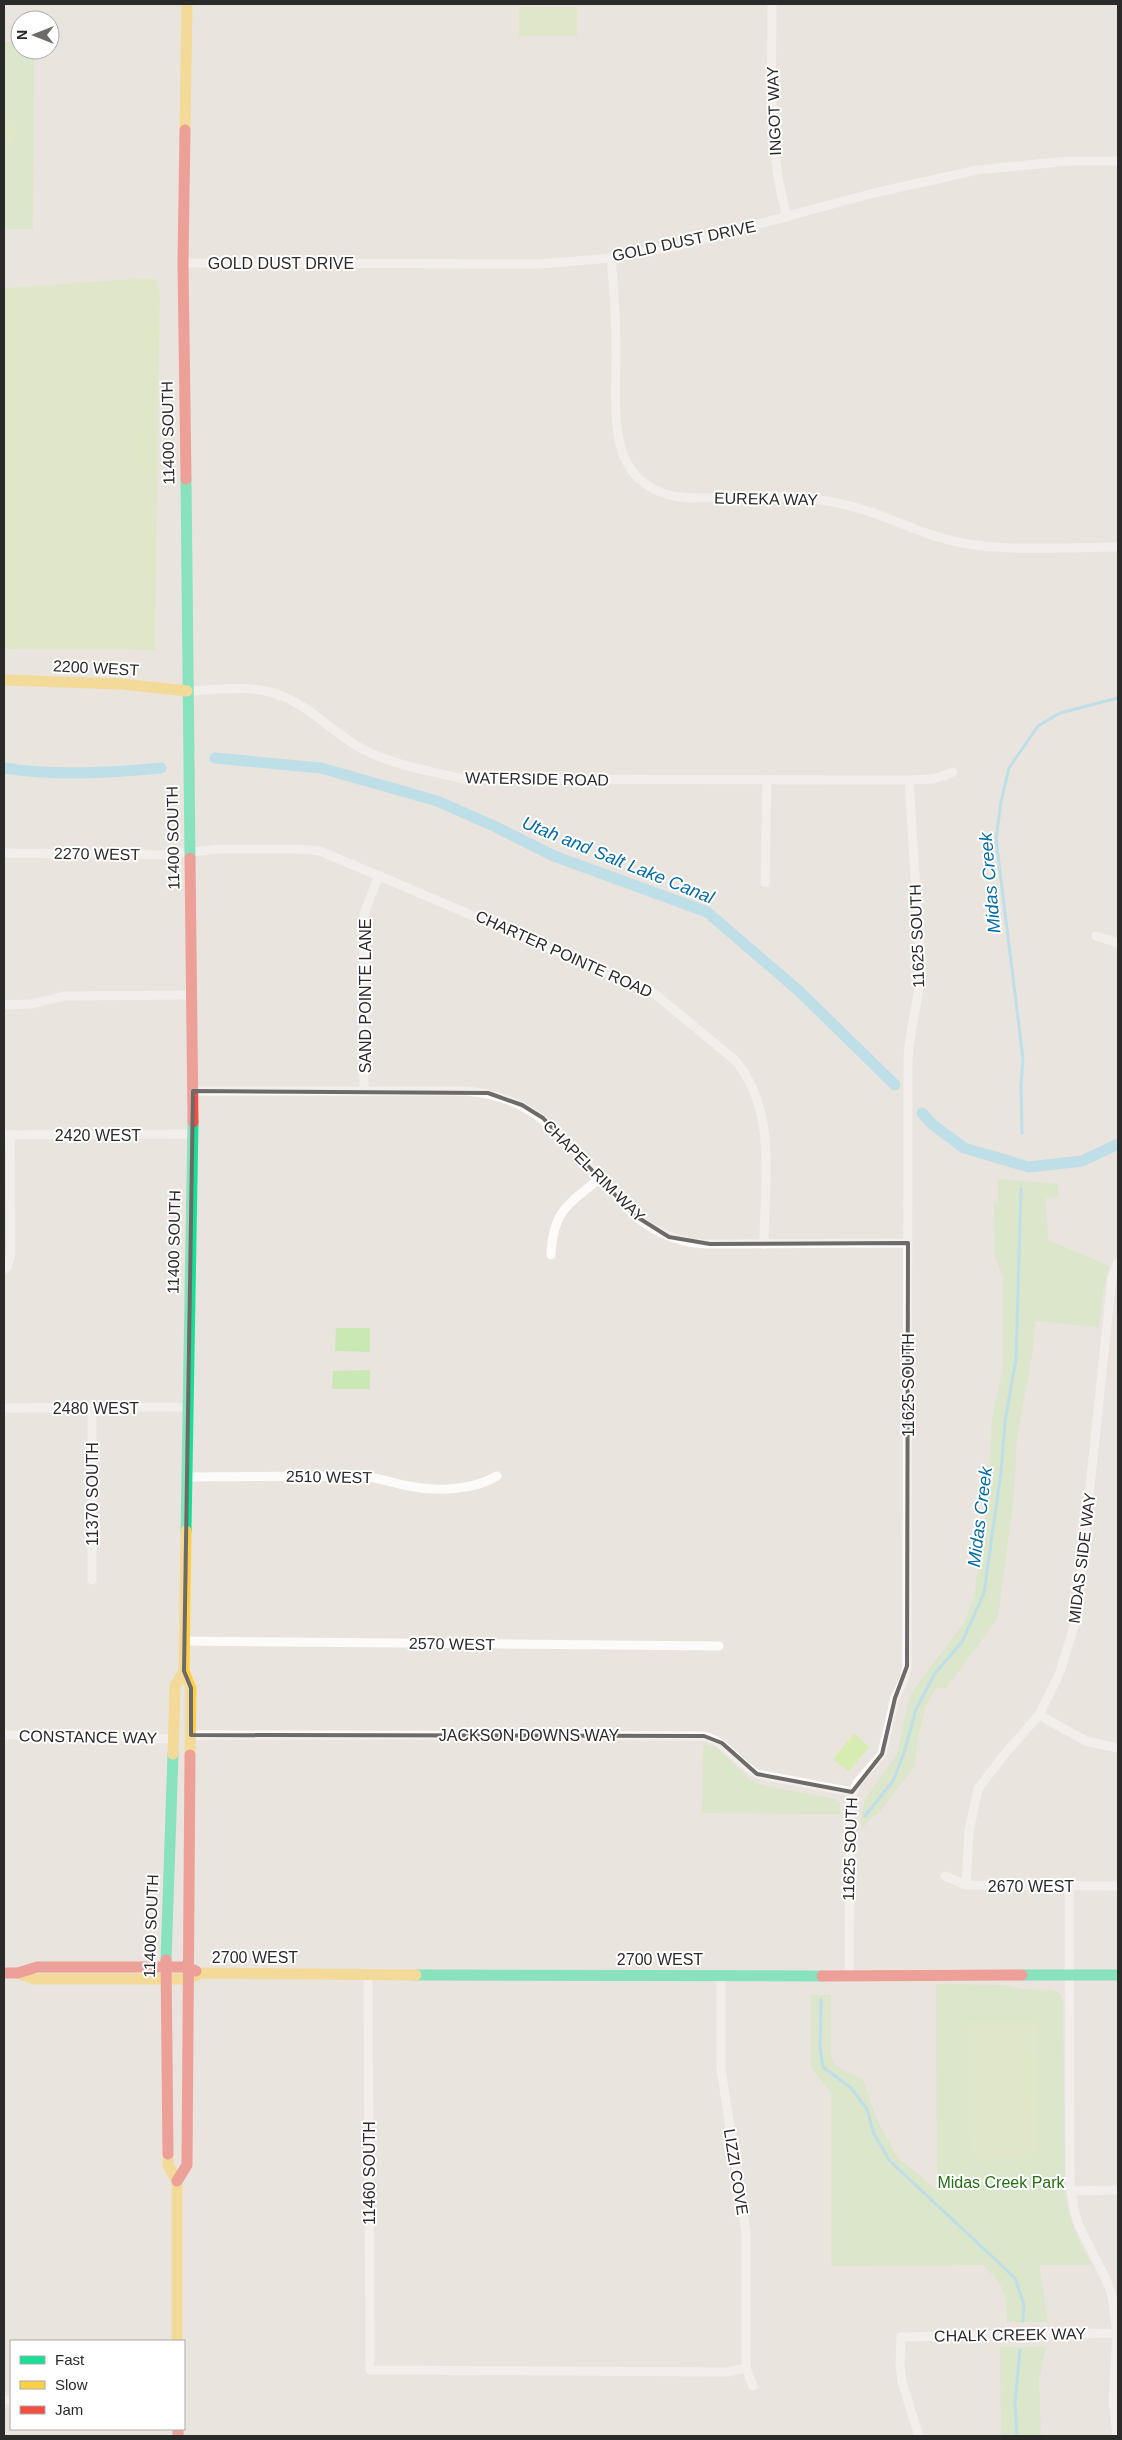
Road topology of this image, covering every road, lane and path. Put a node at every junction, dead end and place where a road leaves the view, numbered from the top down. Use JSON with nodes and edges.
{"nodes":[{"id":1,"x":187,"y":4,"type":"edge"},
{"id":2,"x":772,"y":4,"type":"edge"},
{"id":3,"x":1118,"y":161,"type":"edge"},
{"id":4,"x":787,"y":217,"type":"junction"},
{"id":5,"x":611,"y":258,"type":"junction"},
{"id":6,"x":183,"y":263,"type":"junction"},
{"id":7,"x":1118,"y":547,"type":"edge"},
{"id":8,"x":4,"y":680,"type":"edge"},
{"id":9,"x":187,"y":691,"type":"junction"},
{"id":10,"x":953,"y":772,"type":"dead end"},
{"id":11,"x":767,"y":780,"type":"junction"},
{"id":12,"x":909,"y":780,"type":"junction"},
{"id":13,"x":4,"y":853,"type":"edge"},
{"id":14,"x":190,"y":853,"type":"junction"},
{"id":15,"x":379,"y":875,"type":"junction"},
{"id":16,"x":765,"y":884,"type":"dead end"},
{"id":17,"x":1096,"y":936,"type":"dead end"},
{"id":18,"x":1118,"y":943,"type":"edge"},
{"id":19,"x":193,"y":995,"type":"junction"},
{"id":20,"x":4,"y":1005,"type":"edge"},
{"id":21,"x":192,"y":1091,"type":"junction"},
{"id":22,"x":364,"y":1091,"type":"junction"},
{"id":23,"x":192,"y":1134,"type":"junction"},
{"id":24,"x":7,"y":1135,"type":"edge"},
{"id":25,"x":600,"y":1178,"type":"junction"},
{"id":26,"x":908,"y":1243,"type":"junction"},
{"id":27,"x":764,"y":1244,"type":"junction"},
{"id":28,"x":551,"y":1255,"type":"dead end"},
{"id":29,"x":1118,"y":1263,"type":"edge"},
{"id":30,"x":5,"y":1268,"type":"edge"},
{"id":31,"x":188,"y":1407,"type":"junction"},
{"id":32,"x":4,"y":1408,"type":"edge"},
{"id":33,"x":92,"y":1408,"type":"junction"},
{"id":34,"x":497,"y":1476,"type":"dead end"},
{"id":35,"x":187,"y":1477,"type":"junction"},
{"id":36,"x":92,"y":1580,"type":"dead end"},
{"id":37,"x":185,"y":1641,"type":"junction"},
{"id":38,"x":719,"y":1646,"type":"dead end"},
{"id":39,"x":184,"y":1671,"type":"junction"},
{"id":40,"x":1039,"y":1715,"type":"junction"},
{"id":41,"x":4,"y":1735,"type":"edge"},
{"id":42,"x":191,"y":1735,"type":"junction"},
{"id":43,"x":173,"y":1739,"type":"junction"},
{"id":44,"x":1118,"y":1748,"type":"edge"},
{"id":45,"x":852,"y":1792,"type":"junction"},
{"id":46,"x":945,"y":1876,"type":"dead end"},
{"id":47,"x":966,"y":1886,"type":"junction"},
{"id":48,"x":1069,"y":1886,"type":"junction"},
{"id":49,"x":1118,"y":1886,"type":"edge"},
{"id":50,"x":4,"y":1973,"type":"edge"},
{"id":51,"x":166,"y":1973,"type":"junction"},
{"id":52,"x":187,"y":1973,"type":"junction"},
{"id":53,"x":368,"y":1975,"type":"junction"},
{"id":54,"x":849,"y":1975,"type":"junction"},
{"id":55,"x":1070,"y":1975,"type":"junction"},
{"id":56,"x":1118,"y":1975,"type":"edge"},
{"id":57,"x":721,"y":1976,"type":"junction"},
{"id":58,"x":177,"y":2181,"type":"junction"},
{"id":59,"x":1071,"y":2190,"type":"junction"},
{"id":60,"x":1118,"y":2190,"type":"edge"},
{"id":61,"x":1118,"y":2333,"type":"edge"},
{"id":62,"x":178,"y":2340,"type":"edge"},
{"id":63,"x":746,"y":2368,"type":"junction"},
{"id":64,"x":753,"y":2386,"type":"dead end"},
{"id":65,"x":919,"y":2436,"type":"edge"},
{"id":66,"x":1117,"y":2436,"type":"edge"}],
"edges":[{"from":1,"to":6,"type":"main road","name":"11400 SOUTH"},
{"from":2,"to":4,"type":"street","name":"INGOT WAY"},
{"from":3,"to":4,"type":"street","name":"GOLD DUST DRIVE"},
{"from":4,"to":5,"type":"street","name":"GOLD DUST DRIVE"},
{"from":5,"to":6,"type":"street","name":"GOLD DUST DRIVE"},
{"from":5,"to":7,"type":"street","name":"EUREKA WAY"},
{"from":6,"to":9,"type":"main road","name":"11400 SOUTH"},
{"from":8,"to":9,"type":"main road","name":"2200 WEST"},
{"from":9,"to":11,"type":"street","name":"WATERSIDE ROAD"},
{"from":9,"to":14,"type":"main road","name":"11400 SOUTH"},
{"from":10,"to":12,"type":"street","name":"WATERSIDE ROAD"},
{"from":11,"to":12,"type":"street","name":"WATERSIDE ROAD"},
{"from":11,"to":16,"type":"street"},
{"from":12,"to":26,"type":"street","name":"11625 SOUTH"},
{"from":13,"to":14,"type":"street","name":"2270 WEST"},
{"from":14,"to":15,"type":"street","name":"CHARTER POINTE ROAD"},
{"from":14,"to":19,"type":"main road","name":"11400 SOUTH"},
{"from":15,"to":22,"type":"street","name":"SAND POINTE LANE"},
{"from":15,"to":27,"type":"street","name":"CHARTER POINTE ROAD"},
{"from":17,"to":18,"type":"street"},
{"from":19,"to":20,"type":"street"},
{"from":19,"to":21,"type":"main road","name":"11400 SOUTH"},
{"from":21,"to":22,"type":"street","name":"CHAPEL RIM WAY"},
{"from":21,"to":23,"type":"main road","name":"11400 SOUTH"},
{"from":22,"to":25,"type":"street","name":"CHAPEL RIM WAY"},
{"from":23,"to":24,"type":"street","name":"2420 WEST"},
{"from":23,"to":31,"type":"main road","name":"11400 SOUTH"},
{"from":24,"to":30,"type":"street"},
{"from":25,"to":27,"type":"street","name":"CHAPEL RIM WAY"},
{"from":25,"to":28,"type":"street"},
{"from":26,"to":27,"type":"street","name":"CHAPEL RIM WAY"},
{"from":26,"to":45,"type":"street","name":"11625 SOUTH"},
{"from":29,"to":40,"type":"street","name":"MIDAS SIDE WAY"},
{"from":31,"to":33,"type":"street","name":"2480 WEST"},
{"from":31,"to":35,"type":"main road","name":"11400 SOUTH"},
{"from":32,"to":33,"type":"street","name":"2480 WEST"},
{"from":33,"to":36,"type":"street","name":"11370 SOUTH"},
{"from":34,"to":35,"type":"street","name":"2510 WEST"},
{"from":35,"to":37,"type":"main road","name":"11400 SOUTH"},
{"from":37,"to":38,"type":"street","name":"2570 WEST"},
{"from":37,"to":39,"type":"main road","name":"11400 SOUTH"},
{"from":39,"to":42,"type":"main road","name":"11400 SOUTH"},
{"from":39,"to":43,"type":"main road","name":"11400 SOUTH"},
{"from":40,"to":44,"type":"street"},
{"from":40,"to":47,"type":"street","name":"MIDAS SIDE WAY"},
{"from":41,"to":43,"type":"street","name":"CONSTANCE WAY"},
{"from":42,"to":45,"type":"street","name":"JACKSON DOWNS WAY"},
{"from":42,"to":52,"type":"main road","name":"11400 SOUTH"},
{"from":43,"to":51,"type":"main road","name":"11400 SOUTH"},
{"from":45,"to":54,"type":"street","name":"11625 SOUTH"},
{"from":46,"to":47,"type":"street","name":"2670 WEST"},
{"from":47,"to":48,"type":"street","name":"2670 WEST"},
{"from":48,"to":49,"type":"street","name":"2670 WEST"},
{"from":48,"to":55,"type":"street"},
{"from":50,"to":51,"type":"main road","name":"2700 WEST"},
{"from":51,"to":52,"type":"main road","name":"2700 WEST"},
{"from":51,"to":58,"type":"main road","name":"11400 SOUTH"},
{"from":52,"to":53,"type":"main road","name":"2700 WEST"},
{"from":52,"to":58,"type":"main road","name":"11400 SOUTH"},
{"from":53,"to":57,"type":"main road","name":"2700 WEST"},
{"from":53,"to":63,"type":"street","name":"11460 SOUTH"},
{"from":54,"to":55,"type":"main road","name":"2700 WEST"},
{"from":54,"to":57,"type":"main road","name":"2700 WEST"},
{"from":55,"to":56,"type":"main road","name":"2700 WEST"},
{"from":55,"to":59,"type":"street"},
{"from":57,"to":63,"type":"street","name":"LIZZI COVE"},
{"from":58,"to":62,"type":"main road","name":"11400 SOUTH"},
{"from":59,"to":60,"type":"street"},
{"from":59,"to":61,"type":"street"},
{"from":61,"to":65,"type":"street","name":"CHALK CREEK WAY"},
{"from":61,"to":66,"type":"street"},
{"from":63,"to":64,"type":"street","name":"LIZZI COVE"}]}
